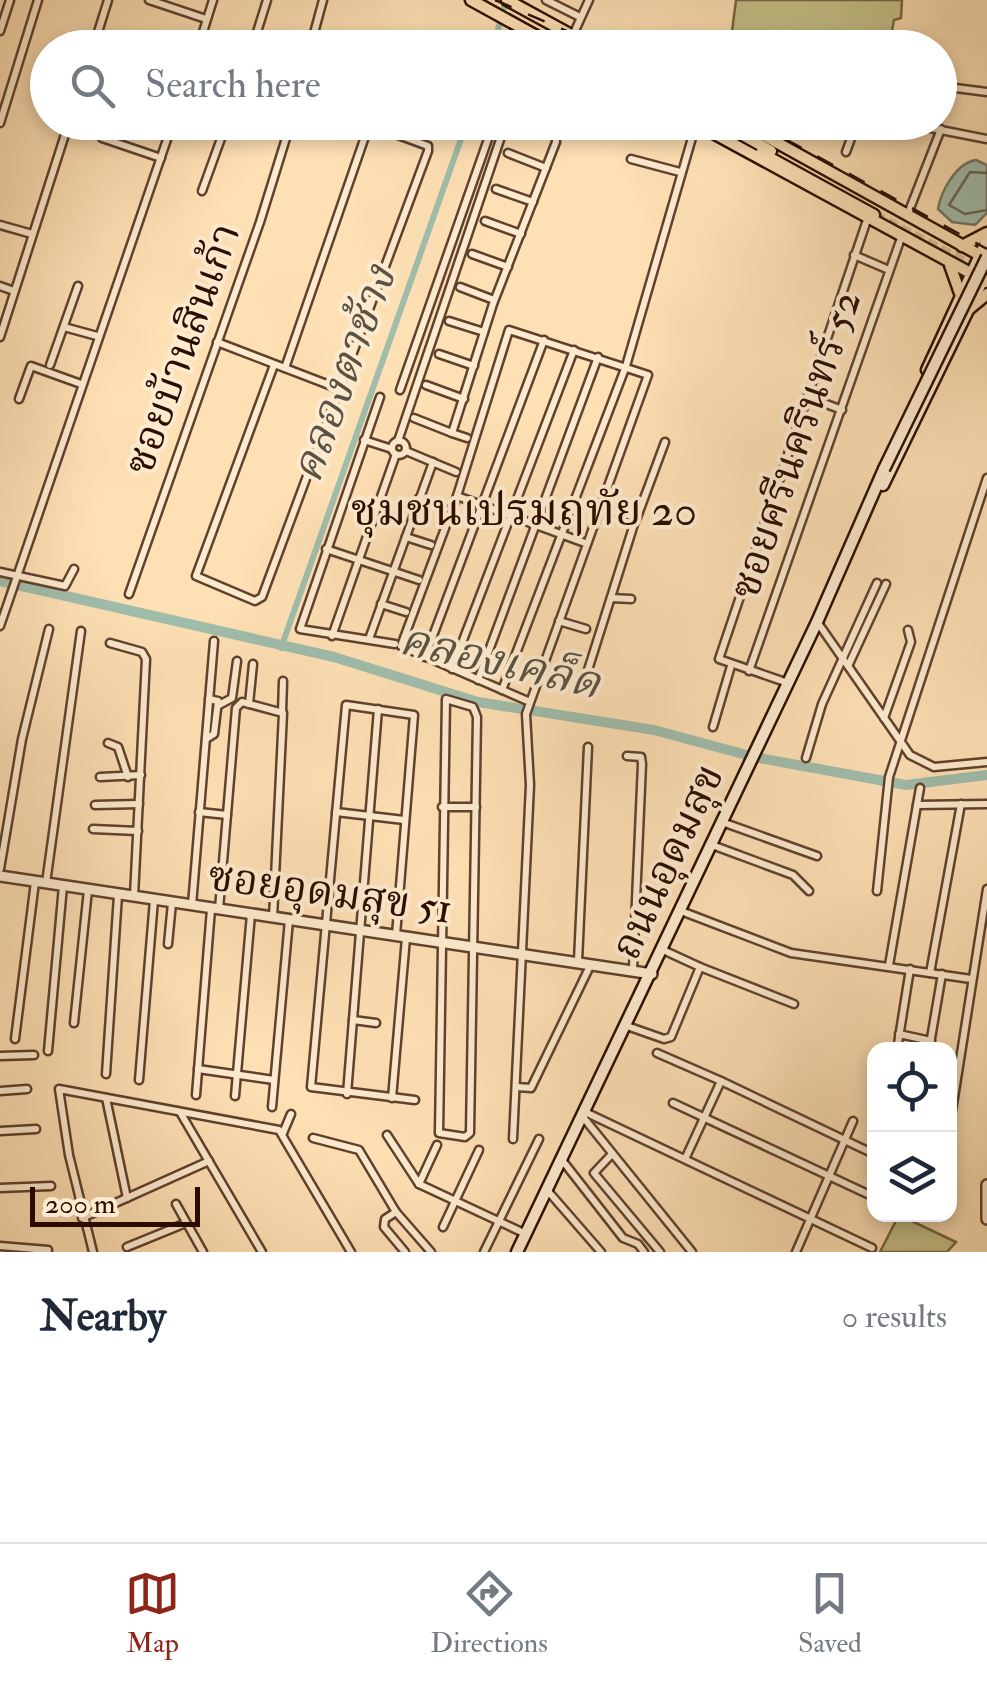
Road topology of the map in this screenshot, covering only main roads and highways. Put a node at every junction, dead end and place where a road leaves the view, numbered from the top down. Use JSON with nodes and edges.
{"nodes":[{"id":1,"x":472,"y":0,"type":"edge"},
{"id":2,"x":512,"y":3,"type":"edge"},
{"id":3,"x":525,"y":30,"type":"edge"},
{"id":4,"x":563,"y":30,"type":"edge"},
{"id":5,"x":730,"y":140,"type":"edge"},
{"id":6,"x":749,"y":140,"type":"edge"},
{"id":7,"x":772,"y":140,"type":"edge"},
{"id":8,"x":873,"y":215,"type":"junction"},
{"id":9,"x":922,"y":224,"type":"junction"},
{"id":10,"x":987,"y":237,"type":"edge"},
{"id":11,"x":914,"y":245,"type":"junction"},
{"id":12,"x":962,"y":246,"type":"junction"},
{"id":13,"x":985,"y":257,"type":"edge"},
{"id":14,"x":949,"y":262,"type":"junction"},
{"id":15,"x":982,"y":276,"type":"edge"},
{"id":16,"x":987,"y":294,"type":"edge"},
{"id":17,"x":961,"y":296,"type":"junction"},
{"id":18,"x":969,"y":309,"type":"junction"},
{"id":19,"x":942,"y":351,"type":"junction"},
{"id":20,"x":872,"y":496,"type":"junction"},
{"id":21,"x":518,"y":1252,"type":"edge"}],
"edges":[{"from":1,"to":3,"type":"main road"},
{"from":2,"to":4,"type":"main road"},
{"from":5,"to":8,"type":"main road"},
{"from":6,"to":8,"type":"main road"},
{"from":7,"to":9,"type":"main road"},
{"from":8,"to":11,"type":"main road"},
{"from":9,"to":11,"type":"main road"},
{"from":9,"to":12,"type":"main road"},
{"from":10,"to":12,"type":"main road"},
{"from":10,"to":13,"type":"main road"},
{"from":11,"to":14,"type":"main road"},
{"from":12,"to":13,"type":"main road"},
{"from":13,"to":15,"type":"main road","name":"ถนนอุดมสุข"},
{"from":13,"to":20,"type":"main road","name":"ถนนอุดมสุข","bridge":true},
{"from":14,"to":15,"type":"main road"},
{"from":14,"to":17,"type":"main road"},
{"from":15,"to":17,"type":"main road","name":"ถนนอุดมสุข"},
{"from":15,"to":18,"type":"main road","name":"ถนนอุดมสุข"},
{"from":16,"to":18,"type":"main road"},
{"from":17,"to":19,"type":"main road","name":"ถนนอุดมสุข"},
{"from":18,"to":19,"type":"main road","name":"ถนนอุดมสุข"},
{"from":19,"to":20,"type":"main road","name":"ถนนอุดมสุข"},
{"from":20,"to":21,"type":"main road","name":"ถนนอุดมสุข"}]}
